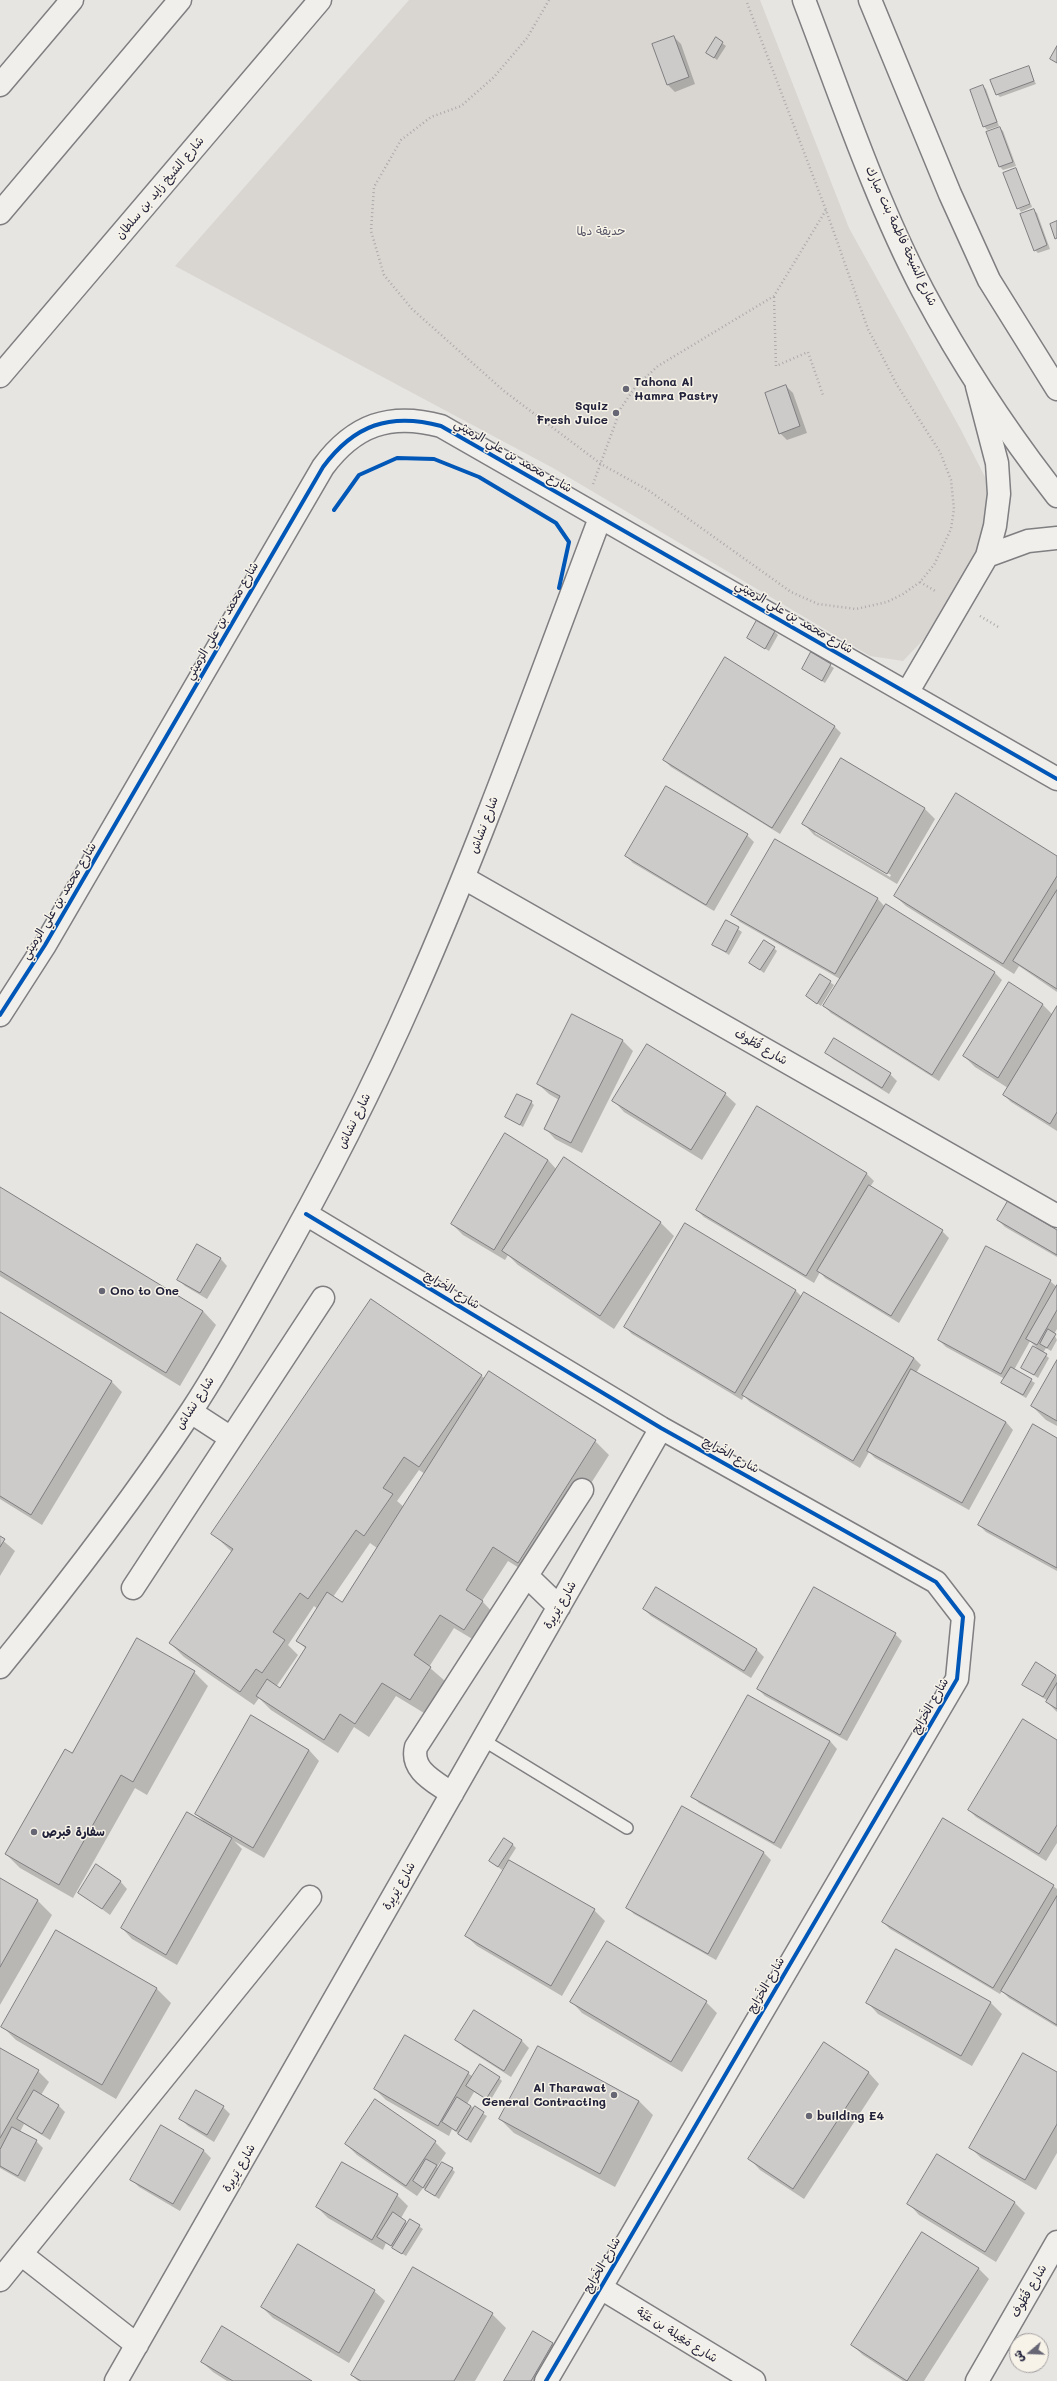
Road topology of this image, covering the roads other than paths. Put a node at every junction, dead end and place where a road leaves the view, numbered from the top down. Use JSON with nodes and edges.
{"nodes":[{"id":1,"x":72,"y":0,"type":"edge"},
{"id":2,"x":180,"y":0,"type":"edge"},
{"id":3,"x":320,"y":0,"type":"edge"},
{"id":4,"x":804,"y":0,"type":"edge"},
{"id":5,"x":870,"y":0,"type":"edge"},
{"id":6,"x":0,"y":85,"type":"edge"},
{"id":7,"x":0,"y":213,"type":"edge"},
{"id":8,"x":0,"y":376,"type":"edge"},
{"id":9,"x":974,"y":376,"type":"junction"},
{"id":10,"x":1057,"y":389,"type":"edge"},
{"id":11,"x":1057,"y":496,"type":"edge"},
{"id":12,"x":592,"y":514,"type":"junction"},
{"id":13,"x":1057,"y":538,"type":"edge"},
{"id":14,"x":987,"y":556,"type":"junction"},
{"id":15,"x":907,"y":693,"type":"junction"},
{"id":16,"x":1057,"y":779,"type":"edge"},
{"id":17,"x":464,"y":878,"type":"junction"},
{"id":18,"x":0,"y":1015,"type":"edge"},
{"id":19,"x":306,"y":1214,"type":"junction"},
{"id":20,"x":1057,"y":1216,"type":"edge"},
{"id":21,"x":323,"y":1298,"type":"dead end"},
{"id":22,"x":191,"y":1412,"type":"junction"},
{"id":23,"x":661,"y":1428,"type":"junction"},
{"id":24,"x":231,"y":1438,"type":"junction"},
{"id":25,"x":582,"y":1490,"type":"dead end"},
{"id":26,"x":527,"y":1576,"type":"junction"},
{"id":27,"x":133,"y":1588,"type":"dead end"},
{"id":28,"x":559,"y":1607,"type":"junction"},
{"id":29,"x":0,"y":1667,"type":"edge"},
{"id":30,"x":483,"y":1740,"type":"junction"},
{"id":31,"x":452,"y":1794,"type":"junction"},
{"id":32,"x":627,"y":1828,"type":"dead end"},
{"id":33,"x":310,"y":1897,"type":"dead end"},
{"id":34,"x":1057,"y":2242,"type":"edge"},
{"id":35,"x":21,"y":2254,"type":"junction"},
{"id":36,"x":0,"y":2280,"type":"edge"},
{"id":37,"x":601,"y":2288,"type":"junction"},
{"id":38,"x":137,"y":2345,"type":"junction"},
{"id":39,"x":116,"y":2381,"type":"edge"},
{"id":40,"x":546,"y":2381,"type":"edge"},
{"id":41,"x":754,"y":2381,"type":"edge"},
{"id":42,"x":977,"y":2381,"type":"edge"}],
"edges":[{"from":1,"to":6,"type":"main road"},
{"from":2,"to":7,"type":"main road"},
{"from":3,"to":8,"type":"main road","name":"شارع الشيخ زايد بن سلطان"},
{"from":4,"to":9,"type":"main road","name":"شارع الشيخة فاطمة بنت مبارك"},
{"from":5,"to":10,"type":"main road"},
{"from":9,"to":11,"type":"main road","name":"شارع الشيخة فاطمة بنت مبارك"},
{"from":9,"to":14,"type":"main road"},
{"from":12,"to":15,"type":"main road","name":"شارع محمد بن علي الرميثي"},
{"from":12,"to":17,"type":"main road","name":"شارع نشاش"},
{"from":12,"to":18,"type":"main road","name":"شارع محمد بن علي الرميثي"},
{"from":13,"to":14,"type":"main road"},
{"from":14,"to":15,"type":"main road"},
{"from":15,"to":16,"type":"main road","name":"شارع محمد بن علي الرميثي"},
{"from":17,"to":19,"type":"main road","name":"شارع نشاش"},
{"from":17,"to":20,"type":"main road","name":"شارع قُطُوف"},
{"from":19,"to":22,"type":"main road","name":"شارع نشاش"},
{"from":19,"to":23,"type":"main road","name":"شارع الخَرايِج"},
{"from":21,"to":24,"type":"main road"},
{"from":22,"to":24,"type":"main road"},
{"from":22,"to":29,"type":"main road","name":"شارع نشاش"},
{"from":23,"to":28,"type":"main road","name":"شارع يَريِرة"},
{"from":23,"to":37,"type":"main road","name":"شارع الخَرايِج"},
{"from":24,"to":27,"type":"main road"},
{"from":25,"to":26,"type":"main road"},
{"from":26,"to":28,"type":"main road"},
{"from":26,"to":31,"type":"main road"},
{"from":28,"to":30,"type":"main road","name":"شارع يَريِرة"},
{"from":30,"to":31,"type":"main road","name":"شارع يَريِرة"},
{"from":30,"to":32,"type":"lane"},
{"from":31,"to":38,"type":"main road","name":"شارع يَريِرة"},
{"from":33,"to":35,"type":"main road"},
{"from":34,"to":42,"type":"main road","name":"شارع قُطُوف"},
{"from":35,"to":36,"type":"main road"},
{"from":35,"to":38,"type":"main road"},
{"from":37,"to":40,"type":"main road","name":"شارع الخَرايِج"},
{"from":37,"to":41,"type":"main road","name":"شارع مَغِيلة بن عَيَّة"},
{"from":38,"to":39,"type":"main road","name":"شارع يَريِرة"}]}
